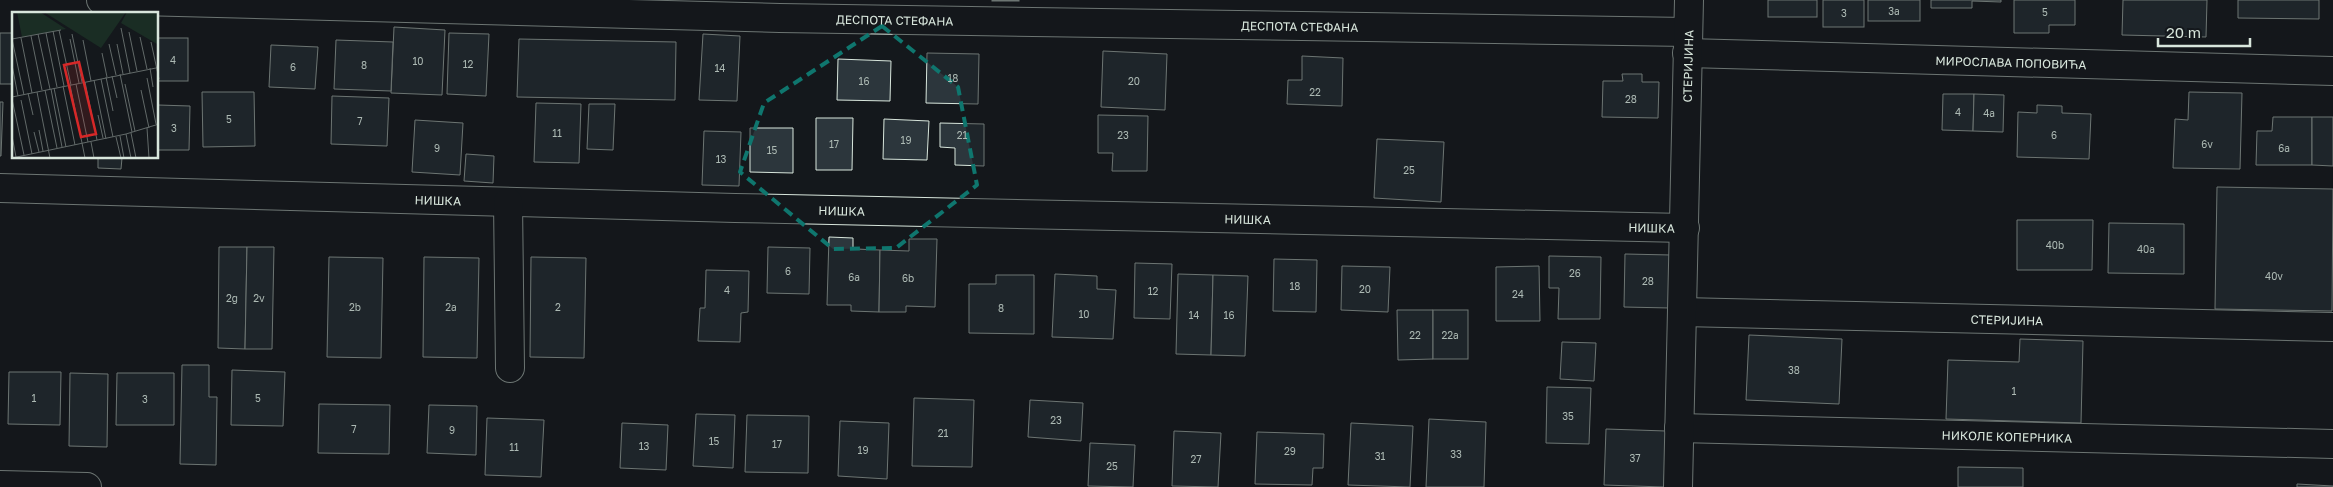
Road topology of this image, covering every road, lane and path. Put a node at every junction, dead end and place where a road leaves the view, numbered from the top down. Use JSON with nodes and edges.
{"nodes":[{"id":1,"x":102,"y":0,"type":"edge"},
{"id":2,"x":1689,"y":0,"type":"edge"},
{"id":3,"x":1687,"y":42,"type":"junction"},
{"id":4,"x":2333,"y":71,"type":"edge"},
{"id":5,"x":0,"y":188,"type":"edge"},
{"id":6,"x":508,"y":202,"type":"junction"},
{"id":7,"x":1685,"y":228,"type":"junction"},
{"id":8,"x":1682,"y":312,"type":"junction"},
{"id":9,"x":2333,"y":327,"type":"edge"},
{"id":10,"x":510,"y":368,"type":"dead end"},
{"id":11,"x":1679,"y":428,"type":"junction"},
{"id":12,"x":2333,"y":444,"type":"edge"},
{"id":13,"x":0,"y":485,"type":"edge"},
{"id":14,"x":87,"y":487,"type":"edge"},
{"id":15,"x":1678,"y":487,"type":"edge"}],
"edges":[{"from":1,"to":3,"type":"street","name":"ДЕСПОТА СТЕФАНА"},
{"from":2,"to":3,"type":"street","name":"СТЕРИЈИНА"},
{"from":3,"to":4,"type":"street","name":"МИРОСЛАВА ПОПОВИЋА"},
{"from":3,"to":7,"type":"street","name":"СТЕРИЈИНА"},
{"from":5,"to":6,"type":"street","name":"НИШКА"},
{"from":6,"to":7,"type":"street","name":"НИШКА"},
{"from":6,"to":10,"type":"street"},
{"from":7,"to":8,"type":"street","name":"СТЕРИЈИНА"},
{"from":8,"to":9,"type":"street","name":"СТЕРИЈИНА"},
{"from":8,"to":11,"type":"street","name":"СТЕРИЈИНА"},
{"from":11,"to":12,"type":"street","name":"НИКОЛЕ КОПЕРНИКА"},
{"from":11,"to":15,"type":"street","name":"СТЕРИЈИНА"},
{"from":13,"to":14,"type":"street"}]}
